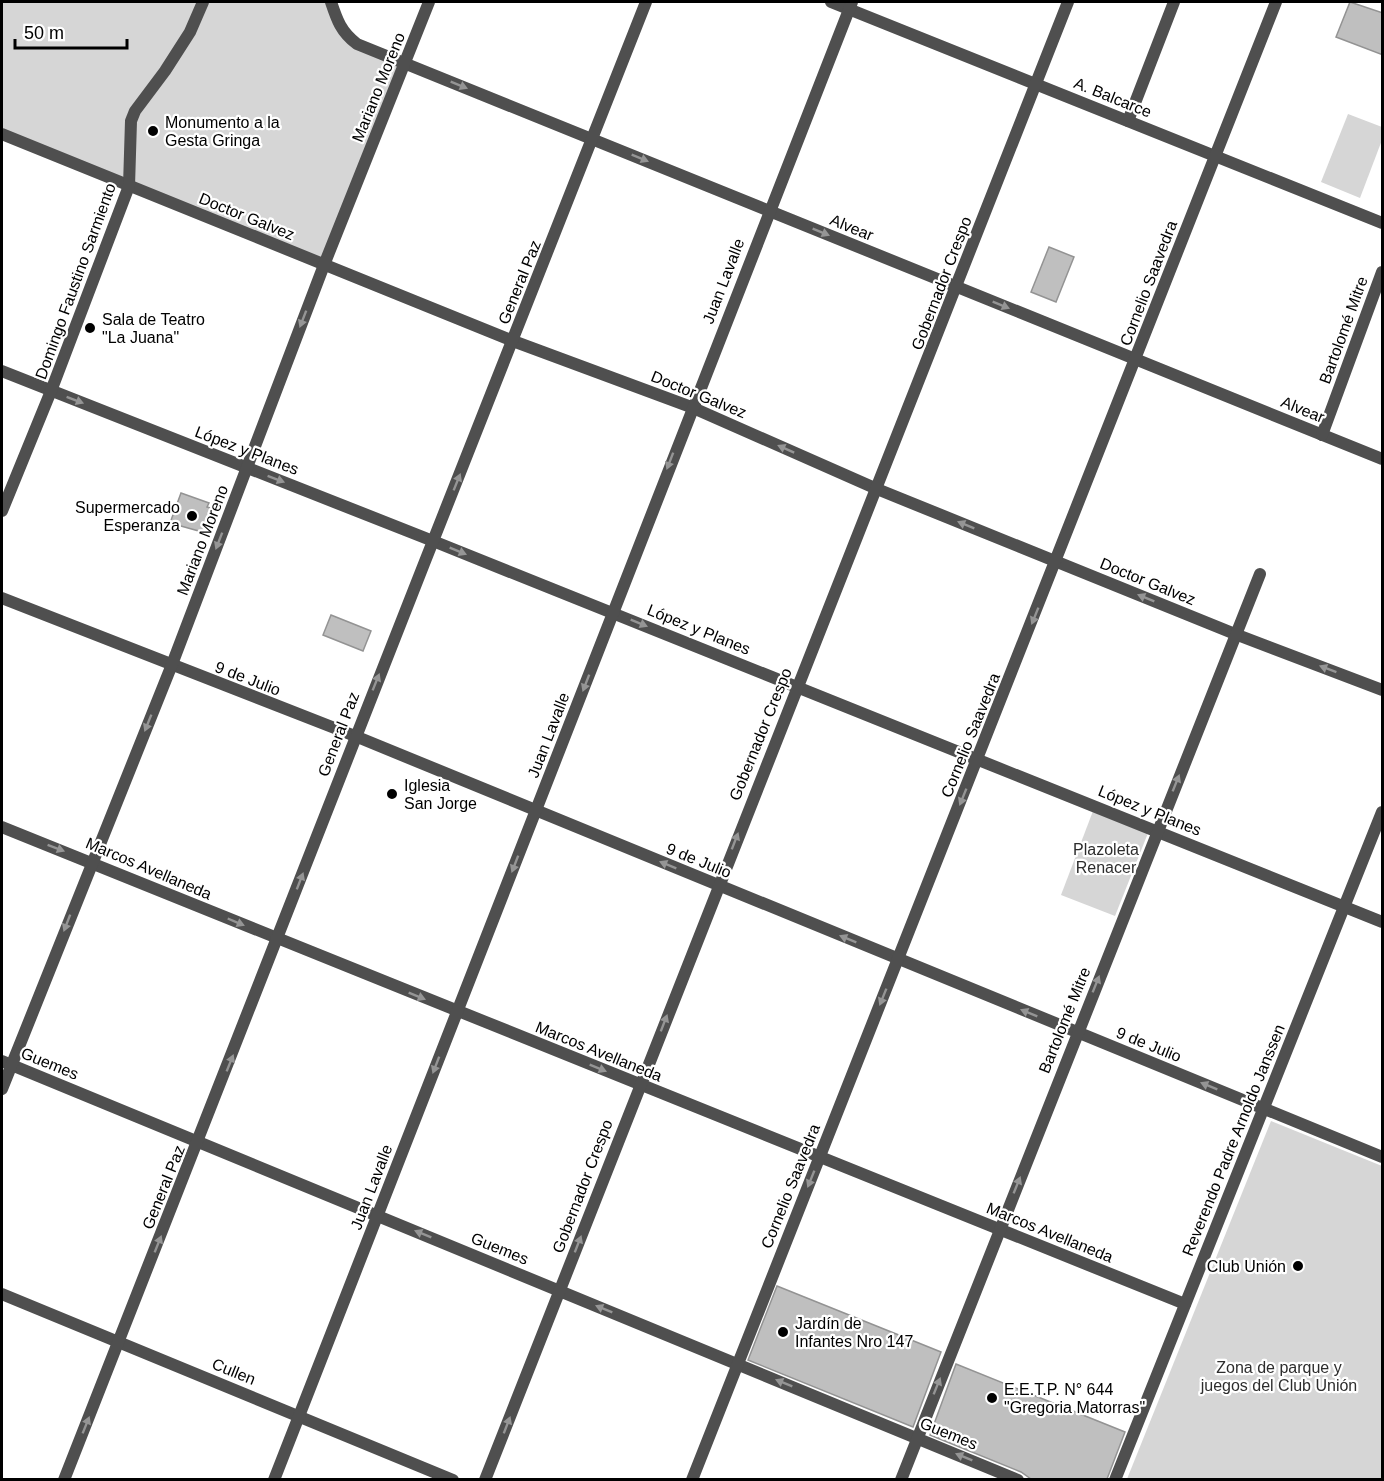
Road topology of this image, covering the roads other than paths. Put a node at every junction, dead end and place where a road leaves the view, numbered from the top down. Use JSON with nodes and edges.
{"nodes":[{"id":1,"x":203,"y":2,"type":"edge"},
{"id":2,"x":332,"y":2,"type":"edge"},
{"id":3,"x":429,"y":2,"type":"edge"},
{"id":4,"x":646,"y":2,"type":"edge"},
{"id":5,"x":831,"y":2,"type":"edge"},
{"id":6,"x":1068,"y":2,"type":"edge"},
{"id":7,"x":1174,"y":2,"type":"edge"},
{"id":8,"x":1276,"y":2,"type":"edge"},
{"id":9,"x":850,"y":5,"type":"edge"},
{"id":10,"x":405,"y":63,"type":"junction"},
{"id":11,"x":1036,"y":84,"type":"junction"},
{"id":12,"x":1128,"y":121,"type":"junction"},
{"id":13,"x":2,"y":134,"type":"edge"},
{"id":14,"x":592,"y":138,"type":"junction"},
{"id":15,"x":1216,"y":156,"type":"junction"},
{"id":16,"x":129,"y":186,"type":"junction"},
{"id":17,"x":768,"y":210,"type":"junction"},
{"id":18,"x":1383,"y":223,"type":"edge"},
{"id":19,"x":324,"y":265,"type":"junction"},
{"id":20,"x":1383,"y":272,"type":"edge"},
{"id":21,"x":957,"y":287,"type":"junction"},
{"id":22,"x":513,"y":341,"type":"junction"},
{"id":23,"x":1136,"y":359,"type":"junction"},
{"id":24,"x":2,"y":371,"type":"edge"},
{"id":25,"x":51,"y":391,"type":"junction"},
{"id":26,"x":691,"y":406,"type":"junction"},
{"id":27,"x":1322,"y":435,"type":"junction"},
{"id":28,"x":1383,"y":459,"type":"edge"},
{"id":29,"x":247,"y":468,"type":"junction"},
{"id":30,"x":877,"y":489,"type":"junction"},
{"id":31,"x":2,"y":511,"type":"edge"},
{"id":32,"x":433,"y":541,"type":"junction"},
{"id":33,"x":1056,"y":561,"type":"junction"},
{"id":34,"x":1260,"y":574,"type":"dead end"},
{"id":35,"x":2,"y":598,"type":"edge"},
{"id":36,"x":613,"y":613,"type":"junction"},
{"id":37,"x":1235,"y":634,"type":"junction"},
{"id":38,"x":171,"y":667,"type":"junction"},
{"id":39,"x":796,"y":686,"type":"junction"},
{"id":40,"x":1383,"y":690,"type":"edge"},
{"id":41,"x":355,"y":736,"type":"junction"},
{"id":42,"x":978,"y":759,"type":"junction"},
{"id":43,"x":536,"y":811,"type":"junction"},
{"id":44,"x":1383,"y":812,"type":"edge"},
{"id":45,"x":2,"y":827,"type":"edge"},
{"id":46,"x":1157,"y":831,"type":"junction"},
{"id":47,"x":91,"y":861,"type":"junction"},
{"id":48,"x":718,"y":885,"type":"junction"},
{"id":49,"x":1344,"y":907,"type":"junction"},
{"id":50,"x":1383,"y":922,"type":"edge"},
{"id":51,"x":278,"y":940,"type":"junction"},
{"id":52,"x":898,"y":959,"type":"junction"},
{"id":53,"x":457,"y":1012,"type":"junction"},
{"id":54,"x":1077,"y":1032,"type":"junction"},
{"id":55,"x":6,"y":1063,"type":"edge"},
{"id":56,"x":640,"y":1085,"type":"junction"},
{"id":57,"x":2,"y":1089,"type":"edge"},
{"id":58,"x":1263,"y":1109,"type":"junction"},
{"id":59,"x":198,"y":1141,"type":"junction"},
{"id":60,"x":1383,"y":1156,"type":"edge"},
{"id":61,"x":819,"y":1157,"type":"junction"},
{"id":62,"x":377,"y":1215,"type":"junction"},
{"id":63,"x":999,"y":1229,"type":"junction"},
{"id":64,"x":559,"y":1290,"type":"junction"},
{"id":65,"x":2,"y":1294,"type":"edge"},
{"id":66,"x":1185,"y":1304,"type":"junction"},
{"id":67,"x":119,"y":1342,"type":"junction"},
{"id":68,"x":737,"y":1364,"type":"junction"},
{"id":69,"x":299,"y":1416,"type":"junction"},
{"id":70,"x":917,"y":1438,"type":"junction"},
{"id":71,"x":64,"y":1479,"type":"edge"},
{"id":72,"x":274,"y":1479,"type":"edge"},
{"id":73,"x":453,"y":1479,"type":"edge"},
{"id":74,"x":485,"y":1479,"type":"edge"},
{"id":75,"x":692,"y":1479,"type":"edge"},
{"id":76,"x":901,"y":1479,"type":"edge"},
{"id":77,"x":1018,"y":1479,"type":"edge"},
{"id":78,"x":1115,"y":1479,"type":"edge"}],
"edges":[{"from":1,"to":16,"type":"street","name":"Domingo Faustino Sarmiento"},
{"from":2,"to":10,"type":"street","name":"Alvear"},
{"from":3,"to":10,"type":"street","name":"Mariano Moreno"},
{"from":4,"to":14,"type":"street","name":"General Paz"},
{"from":5,"to":9,"type":"street","name":"A. Balcarce"},
{"from":6,"to":11,"type":"street","name":"Gobernador Crespo"},
{"from":7,"to":12,"type":"street"},
{"from":8,"to":15,"type":"street","name":"Cornelio Saavedra"},
{"from":9,"to":11,"type":"street","name":"A. Balcarce"},
{"from":9,"to":17,"type":"street","name":"Juan Lavalle"},
{"from":10,"to":14,"type":"street","name":"Alvear","one_way":true},
{"from":10,"to":19,"type":"street","name":"Mariano Moreno"},
{"from":11,"to":12,"type":"street","name":"A. Balcarce"},
{"from":11,"to":21,"type":"street","name":"Gobernador Crespo"},
{"from":12,"to":15,"type":"street","name":"A. Balcarce"},
{"from":13,"to":16,"type":"street","name":"Doctor Galvez"},
{"from":14,"to":17,"type":"street","name":"Alvear","one_way":true},
{"from":14,"to":22,"type":"street","name":"General Paz"},
{"from":15,"to":18,"type":"street","name":"A. Balcarce"},
{"from":15,"to":23,"type":"street","name":"Cornelio Saavedra"},
{"from":16,"to":19,"type":"street","name":"Doctor Galvez"},
{"from":16,"to":25,"type":"street","name":"Domingo Faustino Sarmiento"},
{"from":17,"to":21,"type":"street","name":"Alvear","one_way":true},
{"from":17,"to":26,"type":"street","name":"Juan Lavalle"},
{"from":19,"to":22,"type":"street","name":"Doctor Galvez"},
{"from":19,"to":29,"type":"street","name":"Mariano Moreno","one_way":true},
{"from":20,"to":27,"type":"street","name":"Bartolomé Mitre"},
{"from":21,"to":23,"type":"street","name":"Alvear","one_way":true},
{"from":21,"to":30,"type":"street","name":"Gobernador Crespo"},
{"from":22,"to":26,"type":"street","name":"Doctor Galvez"},
{"from":32,"to":22,"type":"street","name":"General Paz","one_way":true},
{"from":23,"to":27,"type":"street","name":"Alvear"},
{"from":23,"to":33,"type":"street","name":"Cornelio Saavedra"},
{"from":24,"to":25,"type":"street","name":"López y Planes"},
{"from":25,"to":29,"type":"street","name":"López y Planes","one_way":true},
{"from":25,"to":31,"type":"street","name":"Domingo Faustino Sarmiento"},
{"from":30,"to":26,"type":"street","name":"Doctor Galvez","one_way":true},
{"from":26,"to":36,"type":"street","name":"Juan Lavalle","one_way":true},
{"from":27,"to":28,"type":"street","name":"Alvear"},
{"from":29,"to":32,"type":"street","name":"López y Planes","one_way":true},
{"from":29,"to":38,"type":"street","name":"Mariano Moreno","one_way":true},
{"from":33,"to":30,"type":"street","name":"Doctor Galvez","one_way":true},
{"from":30,"to":39,"type":"street","name":"Gobernador Crespo"},
{"from":32,"to":36,"type":"street","name":"López y Planes","one_way":true},
{"from":41,"to":32,"type":"street","name":"General Paz","one_way":true},
{"from":37,"to":33,"type":"street","name":"Doctor Galvez","one_way":true},
{"from":33,"to":42,"type":"street","name":"Cornelio Saavedra","one_way":true},
{"from":34,"to":37,"type":"street","name":"Bartolomé Mitre"},
{"from":35,"to":38,"type":"street","name":"9 de Julio"},
{"from":36,"to":39,"type":"street","name":"López y Planes","one_way":true},
{"from":36,"to":43,"type":"street","name":"Juan Lavalle","one_way":true},
{"from":40,"to":37,"type":"street","name":"Doctor Galvez","one_way":true},
{"from":46,"to":37,"type":"street","name":"Bartolomé Mitre","one_way":true},
{"from":38,"to":41,"type":"street","name":"9 de Julio"},
{"from":38,"to":47,"type":"street","name":"Mariano Moreno","one_way":true},
{"from":39,"to":42,"type":"street","name":"López y Planes"},
{"from":48,"to":39,"type":"street","name":"Gobernador Crespo","one_way":true},
{"from":41,"to":43,"type":"street","name":"9 de Julio"},
{"from":51,"to":41,"type":"street","name":"General Paz","one_way":true},
{"from":42,"to":46,"type":"street","name":"López y Planes"},
{"from":42,"to":52,"type":"street","name":"Cornelio Saavedra","one_way":true},
{"from":48,"to":43,"type":"street","name":"9 de Julio","one_way":true},
{"from":43,"to":53,"type":"street","name":"Juan Lavalle","one_way":true},
{"from":44,"to":49,"type":"street","name":"Reverendo Padre Arnoldo Janssen"},
{"from":45,"to":47,"type":"street","name":"Marcos Avellaneda","one_way":true},
{"from":46,"to":49,"type":"street","name":"López y Planes"},
{"from":54,"to":46,"type":"street","name":"Bartolomé Mitre","one_way":true},
{"from":47,"to":51,"type":"street","name":"Marcos Avellaneda","one_way":true},
{"from":47,"to":55,"type":"street","name":"Mariano Moreno","one_way":true},
{"from":52,"to":48,"type":"street","name":"9 de Julio","one_way":true},
{"from":56,"to":48,"type":"street","name":"Gobernador Crespo","one_way":true},
{"from":49,"to":50,"type":"street","name":"López y Planes"},
{"from":49,"to":58,"type":"street","name":"Reverendo Padre Arnoldo Janssen"},
{"from":51,"to":53,"type":"street","name":"Marcos Avellaneda","one_way":true},
{"from":59,"to":51,"type":"street","name":"General Paz","one_way":true},
{"from":54,"to":52,"type":"street","name":"9 de Julio","one_way":true},
{"from":52,"to":61,"type":"street","name":"Cornelio Saavedra","one_way":true},
{"from":53,"to":56,"type":"street","name":"Marcos Avellaneda","one_way":true},
{"from":53,"to":62,"type":"street","name":"Juan Lavalle","one_way":true},
{"from":58,"to":54,"type":"street","name":"9 de Julio","one_way":true},
{"from":63,"to":54,"type":"street","name":"Bartolomé Mitre","one_way":true},
{"from":55,"to":57,"type":"street","name":"Mariano Moreno"},
{"from":55,"to":59,"type":"street","name":"Guemes"},
{"from":56,"to":61,"type":"street","name":"Marcos Avellaneda"},
{"from":64,"to":56,"type":"street","name":"Gobernador Crespo","one_way":true},
{"from":58,"to":60,"type":"street","name":"9 de Julio"},
{"from":58,"to":66,"type":"street","name":"Reverendo Padre Arnoldo Janssen"},
{"from":59,"to":62,"type":"street","name":"Guemes"},
{"from":67,"to":59,"type":"street","name":"General Paz","one_way":true},
{"from":61,"to":63,"type":"street","name":"Marcos Avellaneda"},
{"from":61,"to":68,"type":"street","name":"Cornelio Saavedra","one_way":true},
{"from":64,"to":62,"type":"street","name":"Guemes","one_way":true},
{"from":62,"to":69,"type":"street","name":"Juan Lavalle"},
{"from":63,"to":66,"type":"street","name":"Marcos Avellaneda"},
{"from":70,"to":63,"type":"street","name":"Bartolomé Mitre","one_way":true},
{"from":68,"to":64,"type":"street","name":"Guemes","one_way":true},
{"from":74,"to":64,"type":"street","name":"Gobernador Crespo","one_way":true},
{"from":65,"to":67,"type":"street","name":"Cullen"},
{"from":66,"to":78,"type":"street","name":"Reverendo Padre Arnoldo Janssen"},
{"from":67,"to":69,"type":"street","name":"Cullen"},
{"from":71,"to":67,"type":"street","name":"General Paz","one_way":true},
{"from":70,"to":68,"type":"street","name":"Guemes","one_way":true},
{"from":68,"to":75,"type":"street","name":"Cornelio Saavedra"},
{"from":69,"to":72,"type":"street","name":"Juan Lavalle"},
{"from":69,"to":73,"type":"street","name":"Cullen"},
{"from":70,"to":76,"type":"street","name":"Bartolomé Mitre"},
{"from":77,"to":70,"type":"street","name":"Guemes","one_way":true}]}
